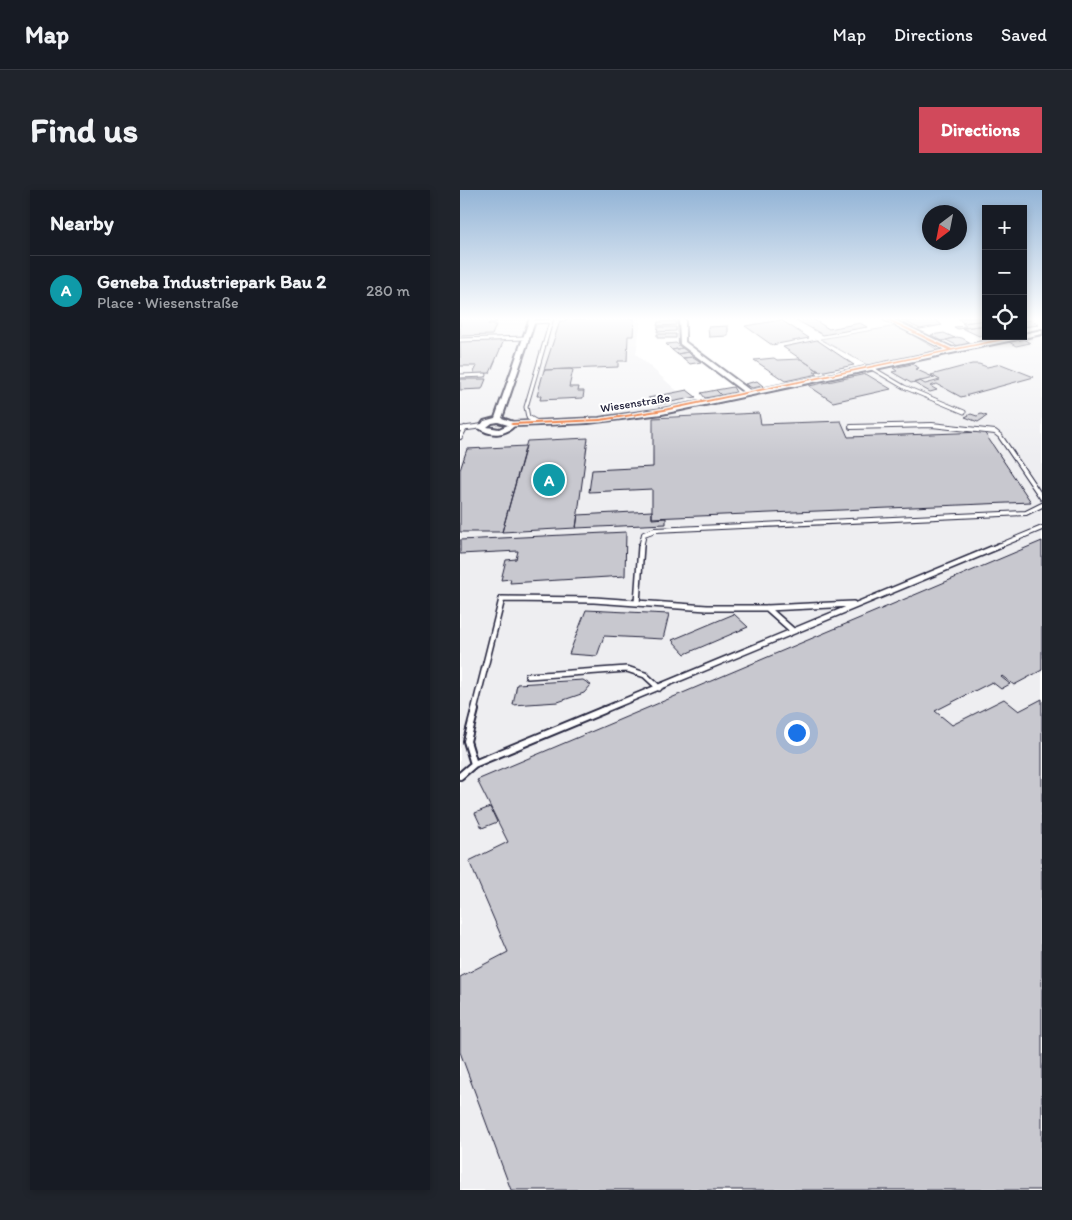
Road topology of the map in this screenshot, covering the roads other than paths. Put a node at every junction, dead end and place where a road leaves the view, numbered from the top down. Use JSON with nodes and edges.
{"nodes":[{"id":1,"x":517,"y":365,"type":"edge"},
{"id":2,"x":538,"y":365,"type":"edge"},
{"id":3,"x":711,"y":365,"type":"edge"},
{"id":4,"x":881,"y":365,"type":"edge"},
{"id":5,"x":870,"y":367,"type":"junction"},
{"id":6,"x":485,"y":375,"type":"dead end"},
{"id":7,"x":460,"y":376,"type":"edge"},
{"id":8,"x":749,"y":393,"type":"junction"},
{"id":9,"x":964,"y":412,"type":"dead end"},
{"id":10,"x":498,"y":420,"type":"junction"},
{"id":11,"x":538,"y":423,"type":"junction"},
{"id":12,"x":512,"y":424,"type":"junction"},
{"id":13,"x":483,"y":426,"type":"junction"},
{"id":14,"x":851,"y":427,"type":"dead end"},
{"id":15,"x":462,"y":428,"type":"edge"},
{"id":16,"x":460,"y":437,"type":"edge"},
{"id":17,"x":1042,"y":498,"type":"edge"},
{"id":18,"x":1042,"y":505,"type":"edge"},
{"id":19,"x":1042,"y":528,"type":"edge"},
{"id":20,"x":637,"y":603,"type":"junction"},
{"id":21,"x":857,"y":604,"type":"junction"},
{"id":22,"x":767,"y":608,"type":"junction"},
{"id":23,"x":793,"y":632,"type":"junction"},
{"id":24,"x":528,"y":676,"type":"dead end"},
{"id":25,"x":659,"y":688,"type":"junction"},
{"id":26,"x":474,"y":764,"type":"junction"},
{"id":27,"x":460,"y":776,"type":"edge"}],
"edges":[{"from":1,"to":10,"type":"street"},
{"from":2,"to":11,"type":"lane"},
{"from":3,"to":8,"type":"street"},
{"from":4,"to":5,"type":"street","name":"Wiesenstraße"},
{"from":5,"to":8,"type":"street","name":"Wiesenstraße"},
{"from":5,"to":9,"type":"lane"},
{"from":6,"to":7,"type":"lane"},
{"from":8,"to":11,"type":"street","name":"Wiesenstraße"},
{"from":10,"to":12,"type":"street"},
{"from":10,"to":13,"type":"street"},
{"from":11,"to":12,"type":"street","name":"Wiesenstraße"},
{"from":12,"to":13,"type":"street"},
{"from":13,"to":15,"type":"lane"},
{"from":14,"to":17,"type":"lane"},
{"from":15,"to":16,"type":"lane"},
{"from":18,"to":20,"type":"lane"},
{"from":19,"to":21,"type":"lane"},
{"from":20,"to":22,"type":"lane"},
{"from":20,"to":26,"type":"lane"},
{"from":21,"to":22,"type":"lane"},
{"from":21,"to":23,"type":"lane"},
{"from":22,"to":23,"type":"lane"},
{"from":23,"to":25,"type":"lane"},
{"from":24,"to":25,"type":"lane"},
{"from":25,"to":26,"type":"lane"},
{"from":26,"to":27,"type":"lane"}]}
